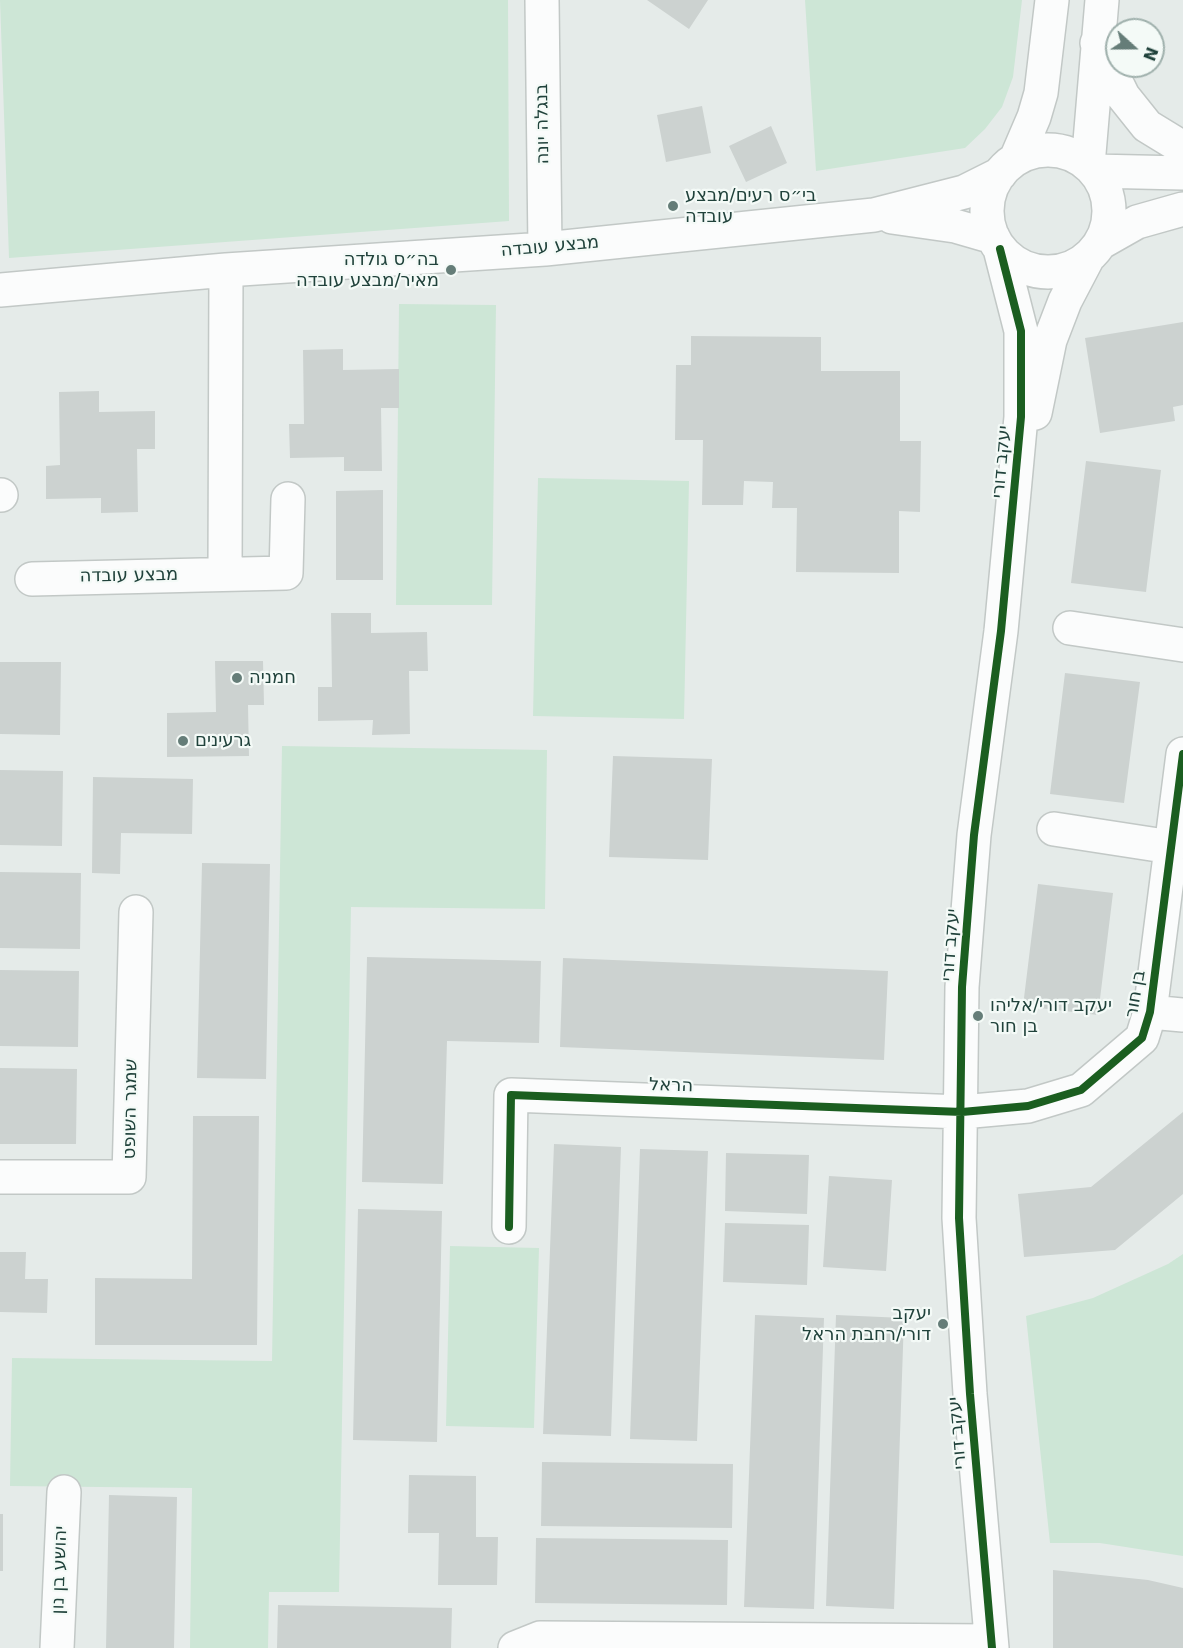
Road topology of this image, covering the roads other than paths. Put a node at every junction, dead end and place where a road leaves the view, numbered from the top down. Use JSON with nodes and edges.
{"nodes":[{"id":1,"x":542,"y":0,"type":"edge"},
{"id":2,"x":1052,"y":0,"type":"edge"},
{"id":3,"x":1102,"y":0,"type":"edge"},
{"id":4,"x":1096,"y":42,"type":"junction"},
{"id":5,"x":1183,"y":148,"type":"edge"},
{"id":6,"x":1008,"y":166,"type":"junction"},
{"id":7,"x":1091,"y":168,"type":"junction"},
{"id":8,"x":1183,"y":173,"type":"edge"},
{"id":9,"x":1183,"y":209,"type":"edge"},
{"id":10,"x":874,"y":215,"type":"junction"},
{"id":11,"x":997,"y":243,"type":"junction"},
{"id":12,"x":545,"y":249,"type":"junction"},
{"id":13,"x":1094,"y":251,"type":"junction"},
{"id":14,"x":226,"y":270,"type":"junction"},
{"id":15,"x":0,"y":290,"type":"edge"},
{"id":16,"x":288,"y":499,"type":"dead end"},
{"id":17,"x":1011,"y":536,"type":"junction"},
{"id":18,"x":225,"y":574,"type":"junction"},
{"id":19,"x":32,"y":579,"type":"dead end"},
{"id":20,"x":1070,"y":628,"type":"dead end"},
{"id":21,"x":1183,"y":645,"type":"edge"},
{"id":22,"x":1182,"y":771,"type":"edge"},
{"id":23,"x":1054,"y":829,"type":"dead end"},
{"id":24,"x":1172,"y":847,"type":"junction"},
{"id":25,"x":136,"y":912,"type":"dead end"},
{"id":26,"x":1173,"y":913,"type":"edge"},
{"id":27,"x":1150,"y":1012,"type":"junction"},
{"id":28,"x":1183,"y":1016,"type":"edge"},
{"id":29,"x":962,"y":1112,"type":"junction"},
{"id":30,"x":0,"y":1177,"type":"edge"},
{"id":31,"x":509,"y":1227,"type":"dead end"},
{"id":32,"x":63,"y":1492,"type":"dead end"},
{"id":33,"x":992,"y":1645,"type":"edge"},
{"id":34,"x":57,"y":1648,"type":"edge"},
{"id":35,"x":515,"y":1648,"type":"edge"}],
"edges":[{"from":1,"to":12,"type":"street","name":"בנגלה יונה"},
{"from":2,"to":6,"type":"street"},
{"from":3,"to":4,"type":"street"},
{"from":4,"to":5,"type":"street"},
{"from":4,"to":7,"type":"street"},
{"from":6,"to":7,"type":"street"},
{"from":6,"to":10,"type":"street","name":"מבצע עובדה"},
{"from":6,"to":11,"type":"street"},
{"from":7,"to":8,"type":"street"},
{"from":7,"to":13,"type":"street"},
{"from":9,"to":13,"type":"street"},
{"from":10,"to":11,"type":"street","name":"מבצע עובדה"},
{"from":10,"to":12,"type":"street","name":"מבצע עובדה"},
{"from":11,"to":13,"type":"street"},
{"from":11,"to":17,"type":"street","name":"יעקב דורי"},
{"from":12,"to":14,"type":"street","name":"מבצע עובדה"},
{"from":13,"to":17,"type":"street","name":"יעקב דורי"},
{"from":14,"to":15,"type":"street","name":"מבצע עובדה"},
{"from":14,"to":18,"type":"street"},
{"from":16,"to":18,"type":"street","name":"מבצע עובדה"},
{"from":17,"to":29,"type":"street","name":"יעקב דורי"},
{"from":18,"to":19,"type":"street","name":"מבצע עובדה"},
{"from":20,"to":21,"type":"street"},
{"from":22,"to":24,"type":"street","name":"בן חור"},
{"from":23,"to":24,"type":"street"},
{"from":24,"to":26,"type":"street","name":"בן חור"},
{"from":25,"to":30,"type":"street","name":"שמגר השופט"},
{"from":26,"to":27,"type":"street","name":"בן חור"},
{"from":27,"to":28,"type":"street"},
{"from":27,"to":29,"type":"street","name":"בן חור"},
{"from":29,"to":31,"type":"street","name":"הראל"},
{"from":29,"to":33,"type":"street","name":"יעקב דורי"},
{"from":32,"to":34,"type":"street","name":"יהושע בן נון"},
{"from":33,"to":35,"type":"street"}]}
